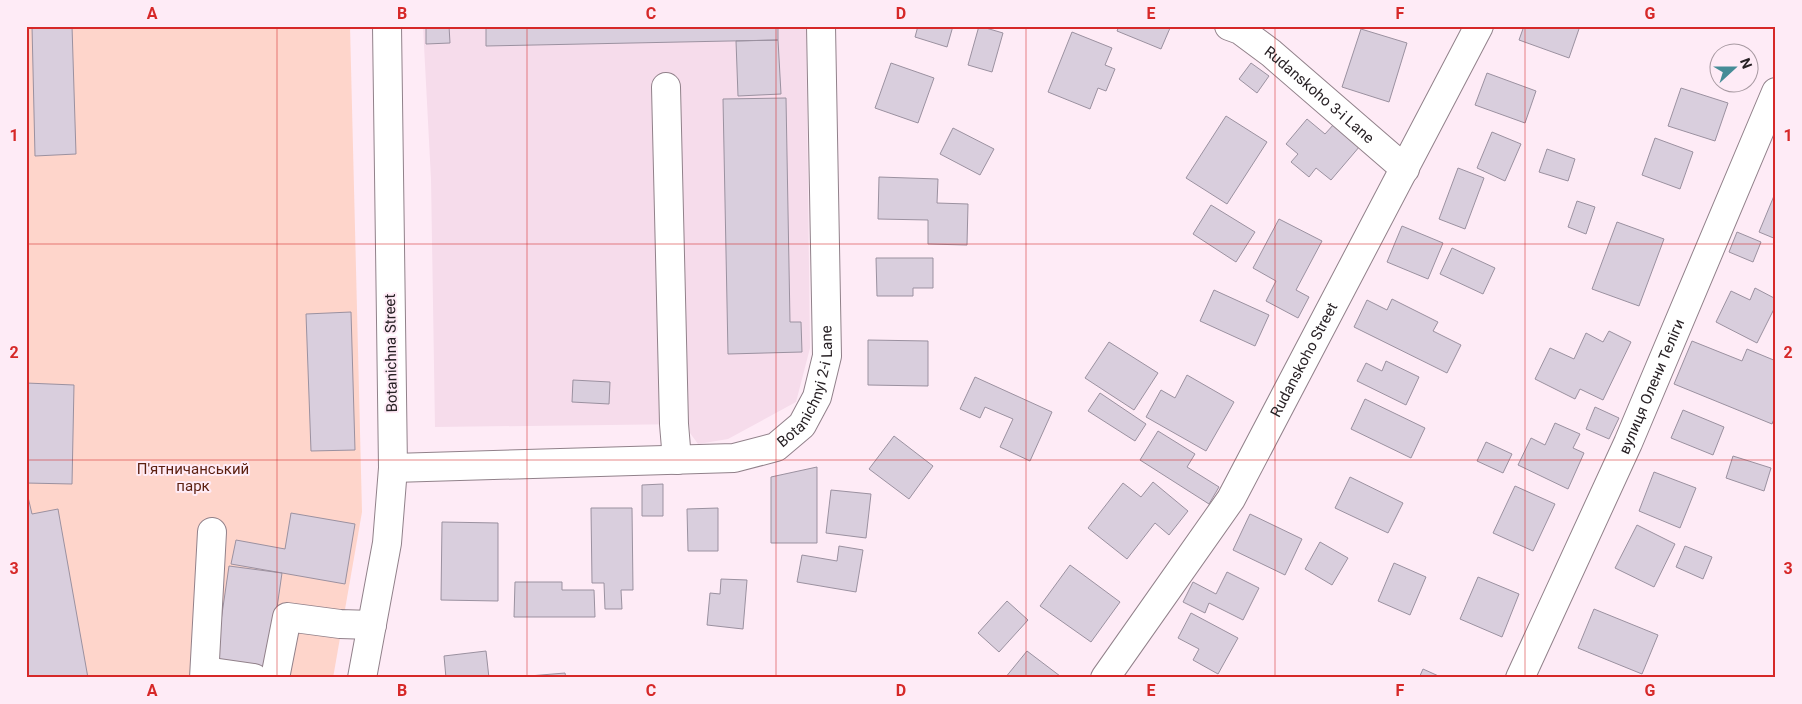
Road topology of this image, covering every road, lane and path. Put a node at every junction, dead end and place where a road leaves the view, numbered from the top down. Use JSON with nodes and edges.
{"nodes":[{"id":1,"x":387,"y":26,"type":"edge"},
{"id":2,"x":821,"y":26,"type":"edge"},
{"id":3,"x":1229,"y":26,"type":"edge"},
{"id":4,"x":1479,"y":26,"type":"edge"},
{"id":5,"x":666,"y":87,"type":"dead end"},
{"id":6,"x":1776,"y":92,"type":"edge"},
{"id":7,"x":1405,"y":169,"type":"junction"},
{"id":8,"x":677,"y":460,"type":"junction"},
{"id":9,"x":393,"y":468,"type":"junction"},
{"id":10,"x":212,"y":532,"type":"dead end"},
{"id":11,"x":372,"y":625,"type":"junction"},
{"id":12,"x":205,"y":674,"type":"edge"},
{"id":13,"x":254,"y":678,"type":"edge"},
{"id":14,"x":275,"y":678,"type":"edge"},
{"id":15,"x":362,"y":678,"type":"edge"},
{"id":16,"x":1105,"y":678,"type":"edge"},
{"id":17,"x":1520,"y":678,"type":"edge"}],
"edges":[{"from":1,"to":9,"type":"street","name":"Botanichna Street"},
{"from":2,"to":8,"type":"street","name":"Botanichnyi 2-i Lane"},
{"from":3,"to":7,"type":"street","name":"Rudanskoho 3-i Lane"},
{"from":4,"to":7,"type":"street","name":"Rudanskoho Street"},
{"from":5,"to":8,"type":"street"},
{"from":6,"to":17,"type":"street","name":"вулиця Олени Теліги"},
{"from":7,"to":16,"type":"street","name":"Rudanskoho Street"},
{"from":8,"to":9,"type":"street","name":"Botanichnyi 2-i Lane"},
{"from":9,"to":11,"type":"street","name":"Botanichna Street"},
{"from":10,"to":12,"type":"street"},
{"from":11,"to":14,"type":"street"},
{"from":11,"to":15,"type":"street","name":"Botanichna Street"},
{"from":12,"to":13,"type":"street"}]}
